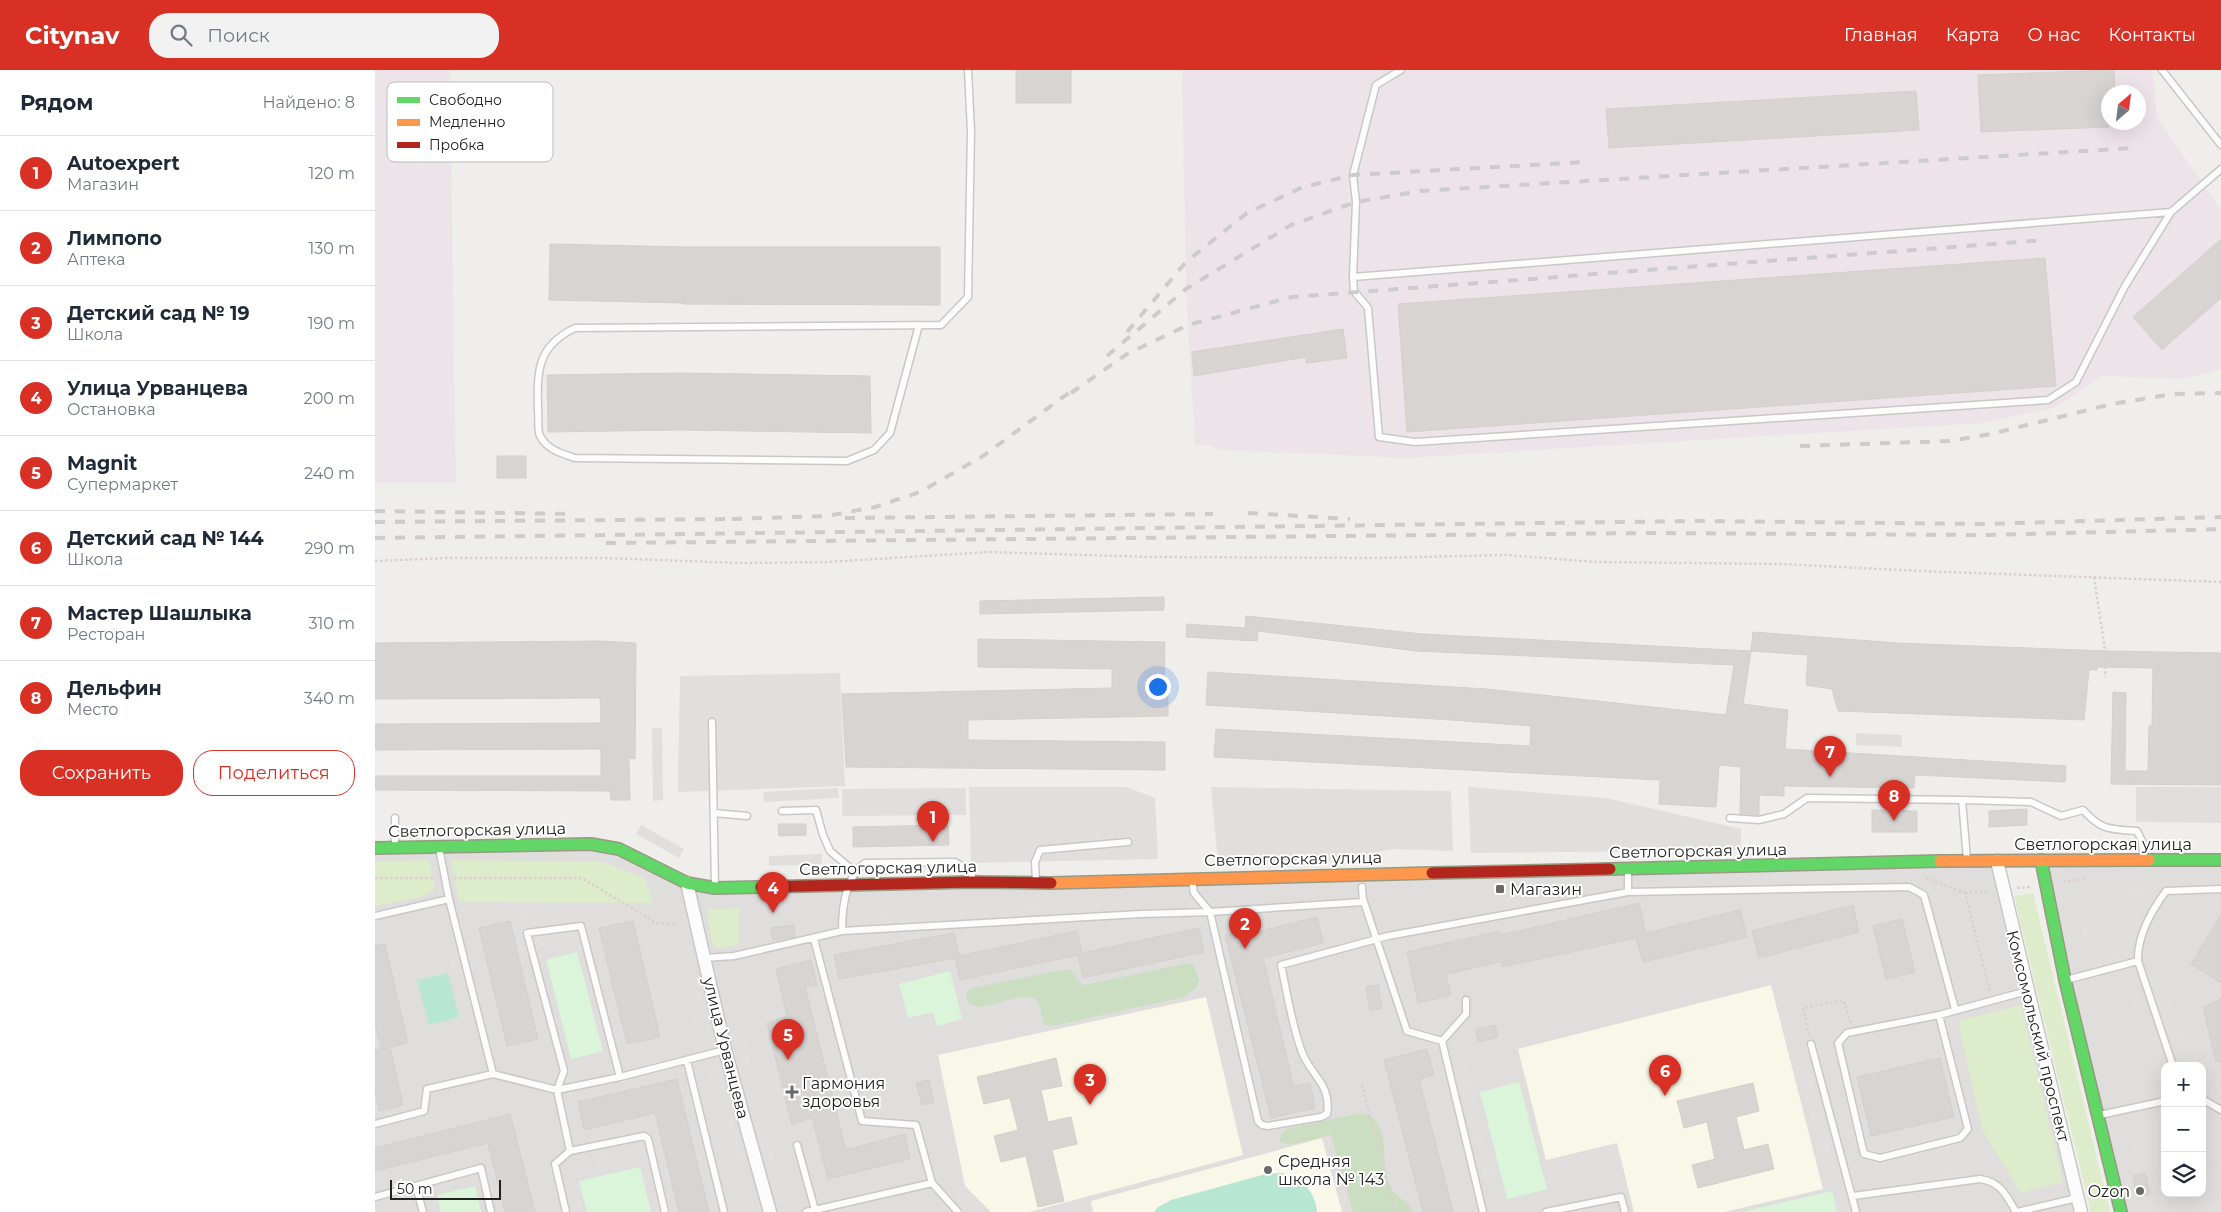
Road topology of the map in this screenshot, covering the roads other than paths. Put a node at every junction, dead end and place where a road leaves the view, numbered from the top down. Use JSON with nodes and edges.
{"nodes":[{"id":1,"x":968,"y":70,"type":"edge"},
{"id":2,"x":1401,"y":70,"type":"edge"},
{"id":3,"x":2162,"y":70,"type":"edge"},
{"id":4,"x":2221,"y":145,"type":"edge"},
{"id":5,"x":2221,"y":170,"type":"edge"},
{"id":6,"x":2171,"y":212,"type":"junction"},
{"id":7,"x":1353,"y":277,"type":"junction"},
{"id":8,"x":919,"y":326,"type":"junction"},
{"id":9,"x":712,"y":722,"type":"dead end"},
{"id":10,"x":1962,"y":800,"type":"junction"},
{"id":11,"x":781,"y":811,"type":"dead end"},
{"id":12,"x":714,"y":813,"type":"junction"},
{"id":13,"x":747,"y":816,"type":"dead end"},
{"id":14,"x":395,"y":818,"type":"dead end"},
{"id":15,"x":1730,"y":818,"type":"dead end"},
{"id":16,"x":1128,"y":842,"type":"dead end"},
{"id":17,"x":439,"y":847,"type":"junction"},
{"id":18,"x":375,"y":848,"type":"edge"},
{"id":19,"x":395,"y":848,"type":"junction"},
{"id":20,"x":2041,"y":860,"type":"junction"},
{"id":21,"x":2143,"y":860,"type":"junction"},
{"id":22,"x":2221,"y":860,"type":"edge"},
{"id":23,"x":1967,"y":861,"type":"junction"},
{"id":24,"x":1997,"y":861,"type":"junction"},
{"id":25,"x":1627,"y":869,"type":"junction"},
{"id":26,"x":857,"y":873,"type":"junction"},
{"id":27,"x":1363,"y":874,"type":"junction"},
{"id":28,"x":1191,"y":878,"type":"junction"},
{"id":29,"x":972,"y":882,"type":"junction"},
{"id":30,"x":687,"y":883,"type":"junction"},
{"id":31,"x":1036,"y":883,"type":"junction"},
{"id":32,"x":849,"y":885,"type":"junction"},
{"id":33,"x":715,"y":888,"type":"junction"},
{"id":34,"x":2221,"y":889,"type":"edge"},
{"id":35,"x":1628,"y":892,"type":"junction"},
{"id":36,"x":449,"y":899,"type":"junction"},
{"id":37,"x":1363,"y":902,"type":"junction"},
{"id":38,"x":1209,"y":912,"type":"junction"},
{"id":39,"x":375,"y":916,"type":"edge"},
{"id":40,"x":842,"y":931,"type":"junction"},
{"id":41,"x":814,"y":939,"type":"junction"},
{"id":42,"x":1375,"y":939,"type":"junction"},
{"id":43,"x":704,"y":958,"type":"junction"},
{"id":44,"x":2138,"y":961,"type":"junction"},
{"id":45,"x":2065,"y":980,"type":"junction"},
{"id":46,"x":2027,"y":991,"type":"junction"},
{"id":47,"x":1466,"y":1000,"type":"dead end"},
{"id":48,"x":1955,"y":1009,"type":"junction"},
{"id":49,"x":1939,"y":1015,"type":"junction"},
{"id":50,"x":1442,"y":1041,"type":"junction"},
{"id":51,"x":1811,"y":1044,"type":"road end"},
{"id":52,"x":725,"y":1050,"type":"junction"},
{"id":53,"x":687,"y":1061,"type":"junction"},
{"id":54,"x":2172,"y":1062,"type":"edge"},
{"id":55,"x":493,"y":1074,"type":"junction"},
{"id":56,"x":620,"y":1077,"type":"junction"},
{"id":57,"x":557,"y":1090,"type":"junction"},
{"id":58,"x":2161,"y":1101,"type":"edge"},
{"id":59,"x":2206,"y":1102,"type":"edge"},
{"id":60,"x":2221,"y":1110,"type":"edge"},
{"id":61,"x":2098,"y":1116,"type":"junction"},
{"id":62,"x":375,"y":1124,"type":"edge"},
{"id":63,"x":797,"y":1146,"type":"dead end"},
{"id":64,"x":570,"y":1151,"type":"junction"},
{"id":65,"x":932,"y":1183,"type":"junction"},
{"id":66,"x":416,"y":1186,"type":"junction"},
{"id":67,"x":1853,"y":1196,"type":"junction"},
{"id":68,"x":375,"y":1197,"type":"edge"},
{"id":69,"x":2077,"y":1198,"type":"junction"},
{"id":70,"x":815,"y":1210,"type":"junction"},
{"id":71,"x":423,"y":1212,"type":"edge"},
{"id":72,"x":491,"y":1212,"type":"edge"},
{"id":73,"x":566,"y":1212,"type":"edge"},
{"id":74,"x":665,"y":1212,"type":"edge"},
{"id":75,"x":724,"y":1212,"type":"edge"},
{"id":76,"x":769,"y":1212,"type":"edge"},
{"id":77,"x":806,"y":1212,"type":"edge"},
{"id":78,"x":958,"y":1212,"type":"edge"},
{"id":79,"x":1483,"y":1212,"type":"edge"},
{"id":80,"x":1546,"y":1212,"type":"edge"},
{"id":81,"x":1625,"y":1212,"type":"edge"},
{"id":82,"x":1856,"y":1212,"type":"edge"},
{"id":83,"x":2017,"y":1212,"type":"edge"},
{"id":84,"x":2081,"y":1212,"type":"edge"},
{"id":85,"x":2121,"y":1212,"type":"edge"}],
"edges":[{"from":1,"to":8,"type":"lane"},
{"from":2,"to":7,"type":"lane"},
{"from":3,"to":4,"type":"lane"},
{"from":5,"to":6,"type":"lane"},
{"from":6,"to":7,"type":"lane"},
{"from":6,"to":7,"type":"lane"},
{"from":8,"to":8,"type":"lane"},
{"from":9,"to":12,"type":"lane"},
{"from":10,"to":15,"type":"lane"},
{"from":10,"to":21,"type":"lane"},
{"from":10,"to":23,"type":"lane"},
{"from":11,"to":26,"type":"lane"},
{"from":12,"to":13,"type":"lane"},
{"from":12,"to":33,"type":"lane"},
{"from":14,"to":19,"type":"lane"},
{"from":16,"to":31,"type":"lane"},
{"from":17,"to":19,"type":"street","name":"Светлогорская улица"},
{"from":17,"to":30,"type":"street","name":"Светлогорская улица"},
{"from":17,"to":36,"type":"lane"},
{"from":18,"to":19,"type":"street","name":"Светлогорская улица"},
{"from":20,"to":21,"type":"street","name":"Светлогорская улица"},
{"from":20,"to":24,"type":"street","name":"Светлогорская улица"},
{"from":20,"to":45,"type":"street"},
{"from":21,"to":22,"type":"street","name":"Светлогорская улица"},
{"from":23,"to":24,"type":"street","name":"Светлогорская улица"},
{"from":23,"to":25,"type":"street","name":"Светлогорская улица"},
{"from":24,"to":46,"type":"street","name":"Комсомольский проспект"},
{"from":25,"to":27,"type":"street","name":"Светлогорская улица"},
{"from":25,"to":35,"type":"lane"},
{"from":26,"to":29,"type":"lane"},
{"from":26,"to":32,"type":"lane"},
{"from":27,"to":28,"type":"street","name":"Светлогорская улица"},
{"from":27,"to":37,"type":"lane"},
{"from":28,"to":31,"type":"street","name":"Светлогорская улица"},
{"from":28,"to":38,"type":"lane"},
{"from":29,"to":31,"type":"street","name":"Светлогорская улица"},
{"from":29,"to":32,"type":"street","name":"Светлогорская улица"},
{"from":30,"to":33,"type":"street","name":"Светлогорская улица"},
{"from":30,"to":43,"type":"street","name":"улица Урванцева"},
{"from":32,"to":33,"type":"street","name":"Светлогорская улица"},
{"from":32,"to":40,"type":"lane"},
{"from":34,"to":44,"type":"lane"},
{"from":35,"to":42,"type":"lane"},
{"from":35,"to":48,"type":"lane"},
{"from":36,"to":39,"type":"lane"},
{"from":36,"to":55,"type":"lane"},
{"from":37,"to":38,"type":"lane"},
{"from":37,"to":42,"type":"lane"},
{"from":38,"to":40,"type":"lane"},
{"from":38,"to":42,"type":"lane"},
{"from":40,"to":41,"type":"lane"},
{"from":41,"to":43,"type":"lane"},
{"from":41,"to":65,"type":"lane"},
{"from":42,"to":50,"type":"lane"},
{"from":43,"to":52,"type":"street","name":"улица Урванцева"},
{"from":44,"to":45,"type":"lane"},
{"from":44,"to":54,"type":"lane"},
{"from":45,"to":61,"type":"street"},
{"from":46,"to":48,"type":"lane"},
{"from":46,"to":69,"type":"street","name":"Комсомольский проспект"},
{"from":47,"to":50,"type":"lane"},
{"from":48,"to":49,"type":"lane"},
{"from":49,"to":49,"type":"lane"},
{"from":50,"to":79,"type":"lane"},
{"from":51,"to":67,"type":"lane"},
{"from":52,"to":53,"type":"lane"},
{"from":52,"to":76,"type":"street","name":"улица Урванцева"},
{"from":53,"to":56,"type":"lane"},
{"from":53,"to":75,"type":"lane"},
{"from":55,"to":57,"type":"lane"},
{"from":55,"to":62,"type":"lane"},
{"from":56,"to":57,"type":"lane"},
{"from":56,"to":57,"type":"lane"},
{"from":57,"to":64,"type":"lane"},
{"from":58,"to":61,"type":"lane"},
{"from":59,"to":60,"type":"lane"},
{"from":61,"to":85,"type":"street"},
{"from":63,"to":70,"type":"lane"},
{"from":64,"to":73,"type":"lane"},
{"from":64,"to":74,"type":"lane"},
{"from":65,"to":70,"type":"lane"},
{"from":65,"to":78,"type":"lane"},
{"from":66,"to":68,"type":"lane"},
{"from":66,"to":71,"type":"lane"},
{"from":66,"to":72,"type":"lane"},
{"from":67,"to":82,"type":"lane"},
{"from":67,"to":83,"type":"lane"},
{"from":69,"to":83,"type":"lane"},
{"from":69,"to":84,"type":"street","name":"Комсомольский проспект"},
{"from":70,"to":77,"type":"lane"},
{"from":80,"to":81,"type":"lane"}]}
